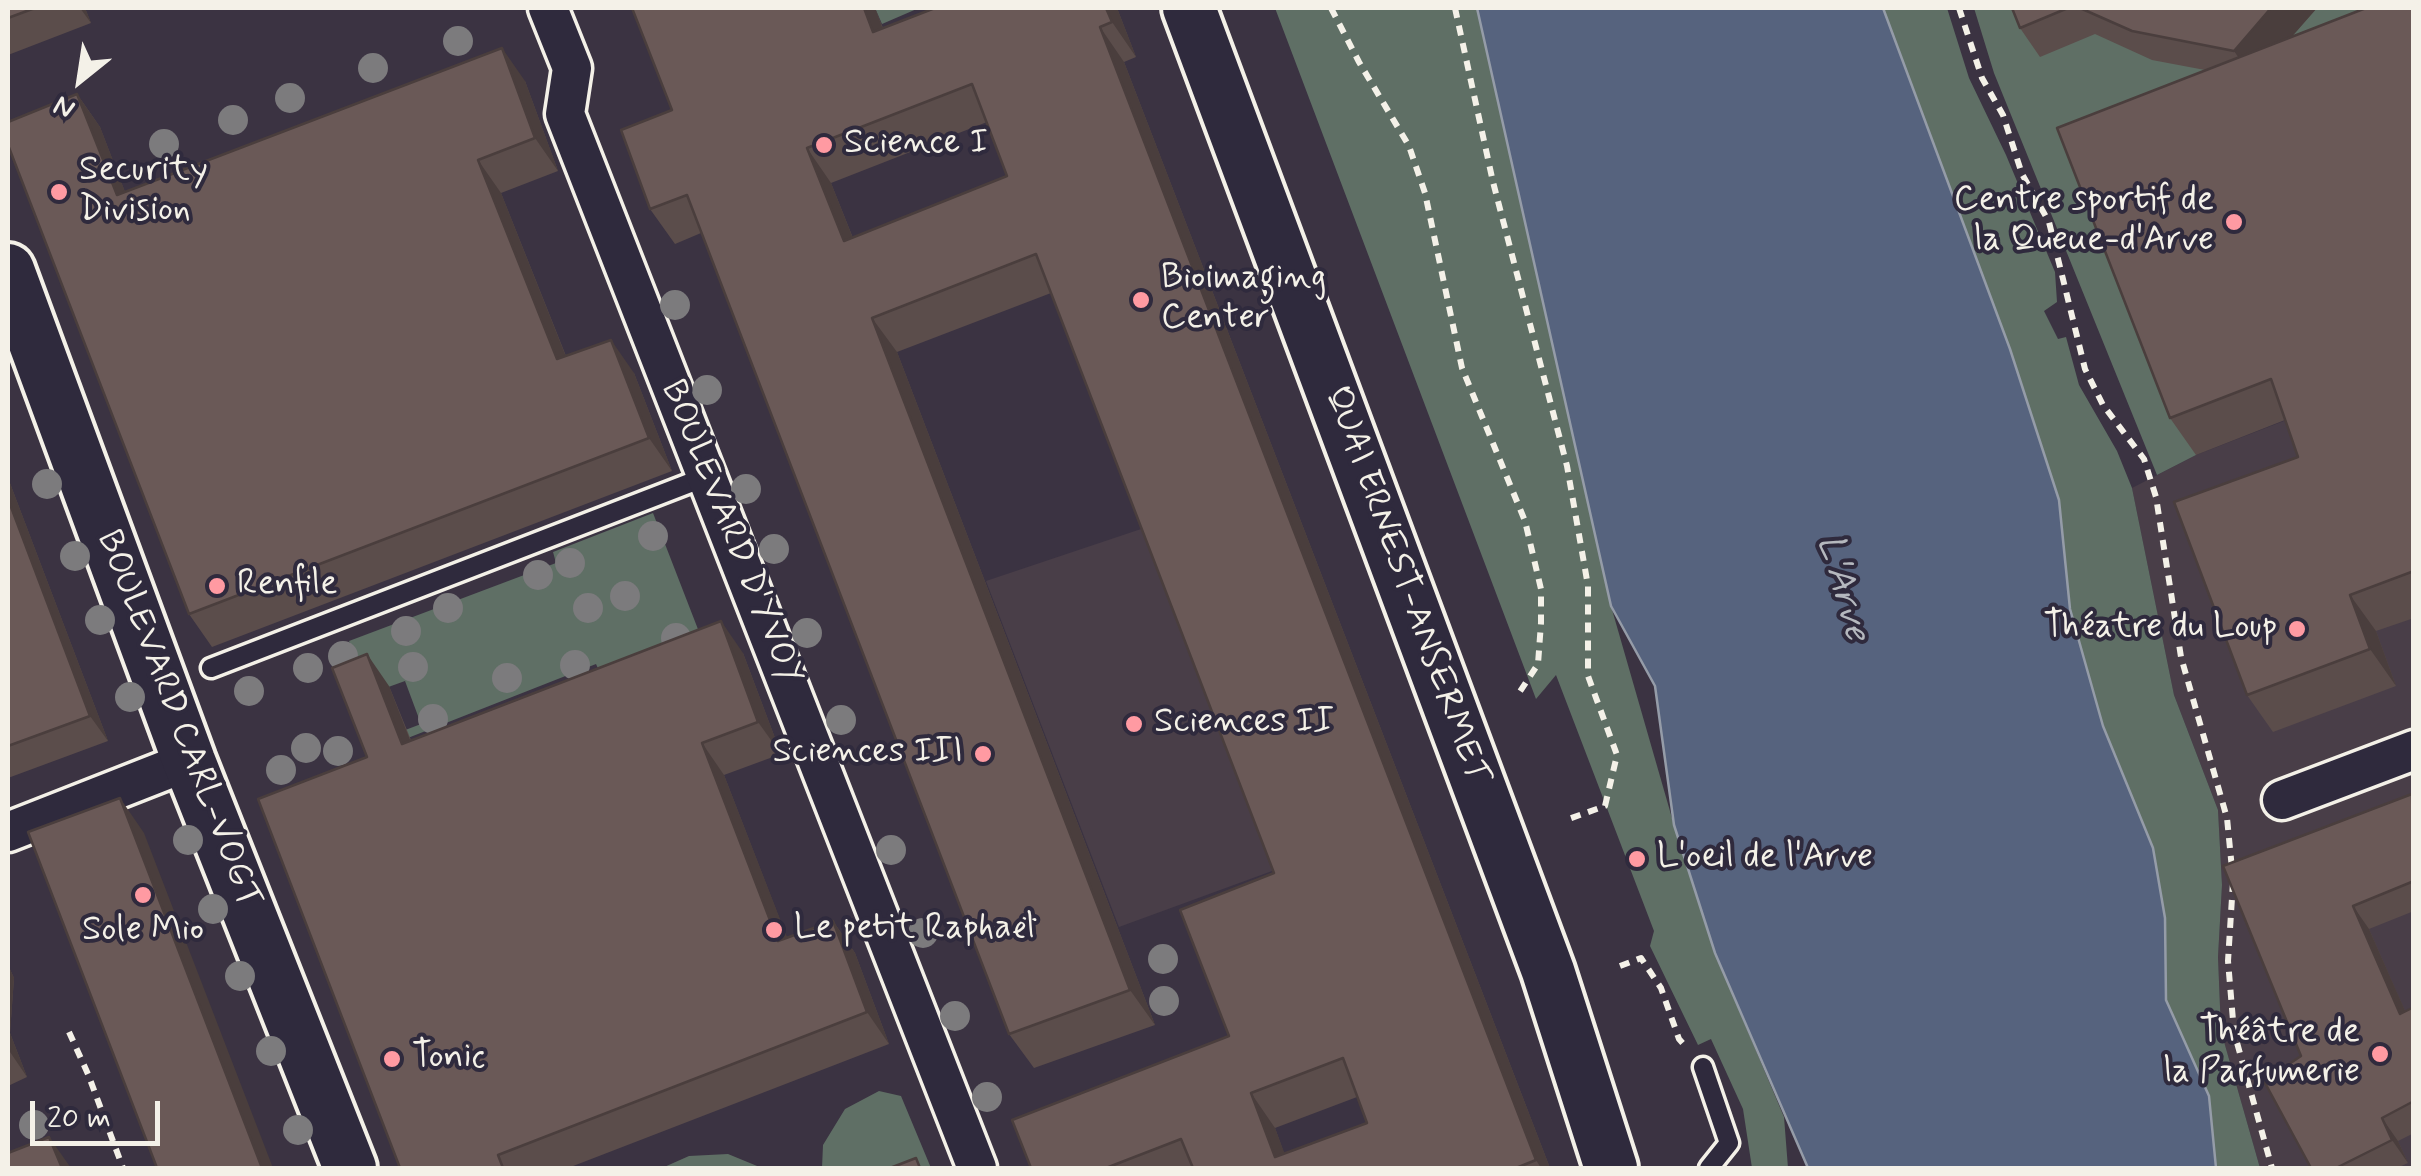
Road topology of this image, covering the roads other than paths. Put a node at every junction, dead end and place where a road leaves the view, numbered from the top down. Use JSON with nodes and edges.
{"nodes":[{"id":1,"x":548,"y":8,"type":"edge"},
{"id":2,"x":1189,"y":8,"type":"edge"},
{"id":3,"x":8,"y":270,"type":"edge"},
{"id":4,"x":708,"y":476,"type":"junction"},
{"id":5,"x":211,"y":668,"type":"dead end"},
{"id":6,"x":2414,"y":750,"type":"edge"},
{"id":7,"x":189,"y":762,"type":"junction"},
{"id":8,"x":2282,"y":800,"type":"dead end"},
{"id":9,"x":8,"y":832,"type":"edge"},
{"id":10,"x":1703,"y":1067,"type":"road end"},
{"id":11,"x":350,"y":1168,"type":"edge"},
{"id":12,"x":977,"y":1168,"type":"edge"},
{"id":13,"x":1611,"y":1168,"type":"edge"},
{"id":14,"x":1709,"y":1168,"type":"edge"}],
"edges":[{"from":1,"to":4,"type":"street","name":"BOULEVARD D'YVOY"},
{"from":2,"to":13,"type":"street","name":"QUAI ERNEST-ANSERMET"},
{"from":3,"to":7,"type":"street","name":"BOULEVARD CARL-VOGT"},
{"from":4,"to":5,"type":"lane"},
{"from":4,"to":12,"type":"street","name":"BOULEVARD D'YVOY"},
{"from":6,"to":8,"type":"street"},
{"from":7,"to":9,"type":"street"},
{"from":7,"to":11,"type":"street","name":"BOULEVARD CARL-VOGT"},
{"from":10,"to":14,"type":"lane"}]}
